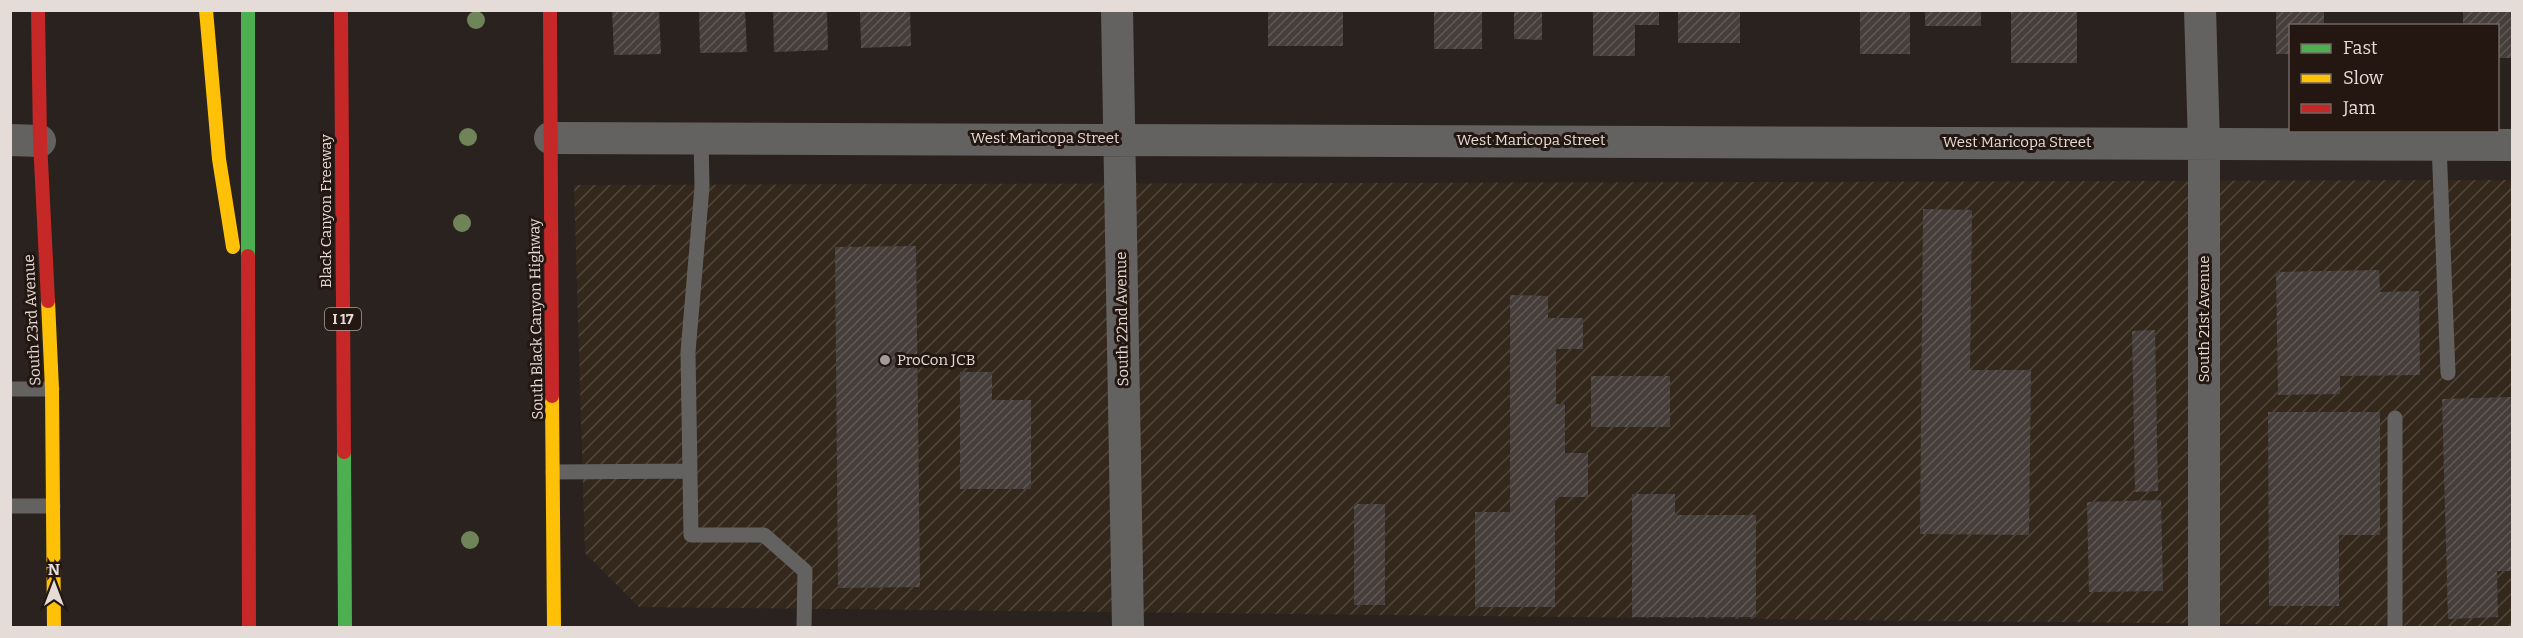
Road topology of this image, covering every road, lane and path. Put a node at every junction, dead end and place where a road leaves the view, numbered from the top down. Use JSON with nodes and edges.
{"nodes":[{"id":1,"x":38,"y":10,"type":"edge"},
{"id":2,"x":206,"y":10,"type":"edge"},
{"id":3,"x":248,"y":10,"type":"edge"},
{"id":4,"x":341,"y":10,"type":"edge"},
{"id":5,"x":550,"y":10,"type":"edge"},
{"id":6,"x":1117,"y":10,"type":"edge"},
{"id":7,"x":2200,"y":10,"type":"edge"},
{"id":8,"x":701,"y":137,"type":"junction"},
{"id":9,"x":550,"y":138,"type":"junction"},
{"id":10,"x":1118,"y":139,"type":"junction"},
{"id":11,"x":25,"y":140,"type":"edge"},
{"id":12,"x":2204,"y":143,"type":"junction"},
{"id":13,"x":2439,"y":144,"type":"junction"},
{"id":14,"x":2512,"y":145,"type":"edge"},
{"id":15,"x":249,"y":349,"type":"junction"},
{"id":16,"x":2448,"y":373,"type":"dead end"},
{"id":17,"x":10,"y":389,"type":"edge"},
{"id":18,"x":52,"y":389,"type":"junction"},
{"id":19,"x":2395,"y":418,"type":"dead end"},
{"id":20,"x":690,"y":471,"type":"junction"},
{"id":21,"x":553,"y":472,"type":"junction"},
{"id":22,"x":10,"y":506,"type":"edge"},
{"id":23,"x":53,"y":506,"type":"junction"},
{"id":24,"x":54,"y":627,"type":"edge"},
{"id":25,"x":249,"y":627,"type":"edge"},
{"id":26,"x":345,"y":627,"type":"edge"},
{"id":27,"x":554,"y":627,"type":"edge"},
{"id":28,"x":804,"y":627,"type":"edge"},
{"id":29,"x":1128,"y":627,"type":"edge"},
{"id":30,"x":2204,"y":627,"type":"edge"},
{"id":31,"x":2395,"y":627,"type":"edge"}],
"edges":[{"from":1,"to":11,"type":"main road","name":"South 23rd Avenue"},
{"from":2,"to":15,"type":"main road"},
{"from":3,"to":15,"type":"main road"},
{"from":4,"to":26,"type":"main road","name":"Black Canyon Freeway","number":"I 17"},
{"from":5,"to":9,"type":"main road","name":"South Black Canyon Highway"},
{"from":6,"to":10,"type":"street","name":"South 22nd Avenue"},
{"from":7,"to":12,"type":"street","name":"South 21st Avenue"},
{"from":8,"to":9,"type":"street","name":"West Maricopa Street"},
{"from":8,"to":10,"type":"street","name":"West Maricopa Street"},
{"from":8,"to":20,"type":"lane"},
{"from":9,"to":21,"type":"main road","name":"South Black Canyon Highway"},
{"from":10,"to":12,"type":"street","name":"West Maricopa Street"},
{"from":10,"to":29,"type":"street","name":"South 22nd Avenue"},
{"from":11,"to":18,"type":"main road","name":"South 23rd Avenue"},
{"from":12,"to":13,"type":"street","name":"West Maricopa Street"},
{"from":12,"to":30,"type":"street","name":"South 21st Avenue"},
{"from":13,"to":14,"type":"street","name":"West Maricopa Street"},
{"from":13,"to":16,"type":"lane"},
{"from":15,"to":25,"type":"main road"},
{"from":17,"to":18,"type":"lane"},
{"from":18,"to":23,"type":"main road","name":"South 23rd Avenue"},
{"from":19,"to":31,"type":"lane"},
{"from":20,"to":21,"type":"lane"},
{"from":20,"to":28,"type":"lane"},
{"from":21,"to":27,"type":"main road","name":"South Black Canyon Highway"},
{"from":22,"to":23,"type":"lane"},
{"from":23,"to":24,"type":"main road","name":"South 23rd Avenue"}]}
